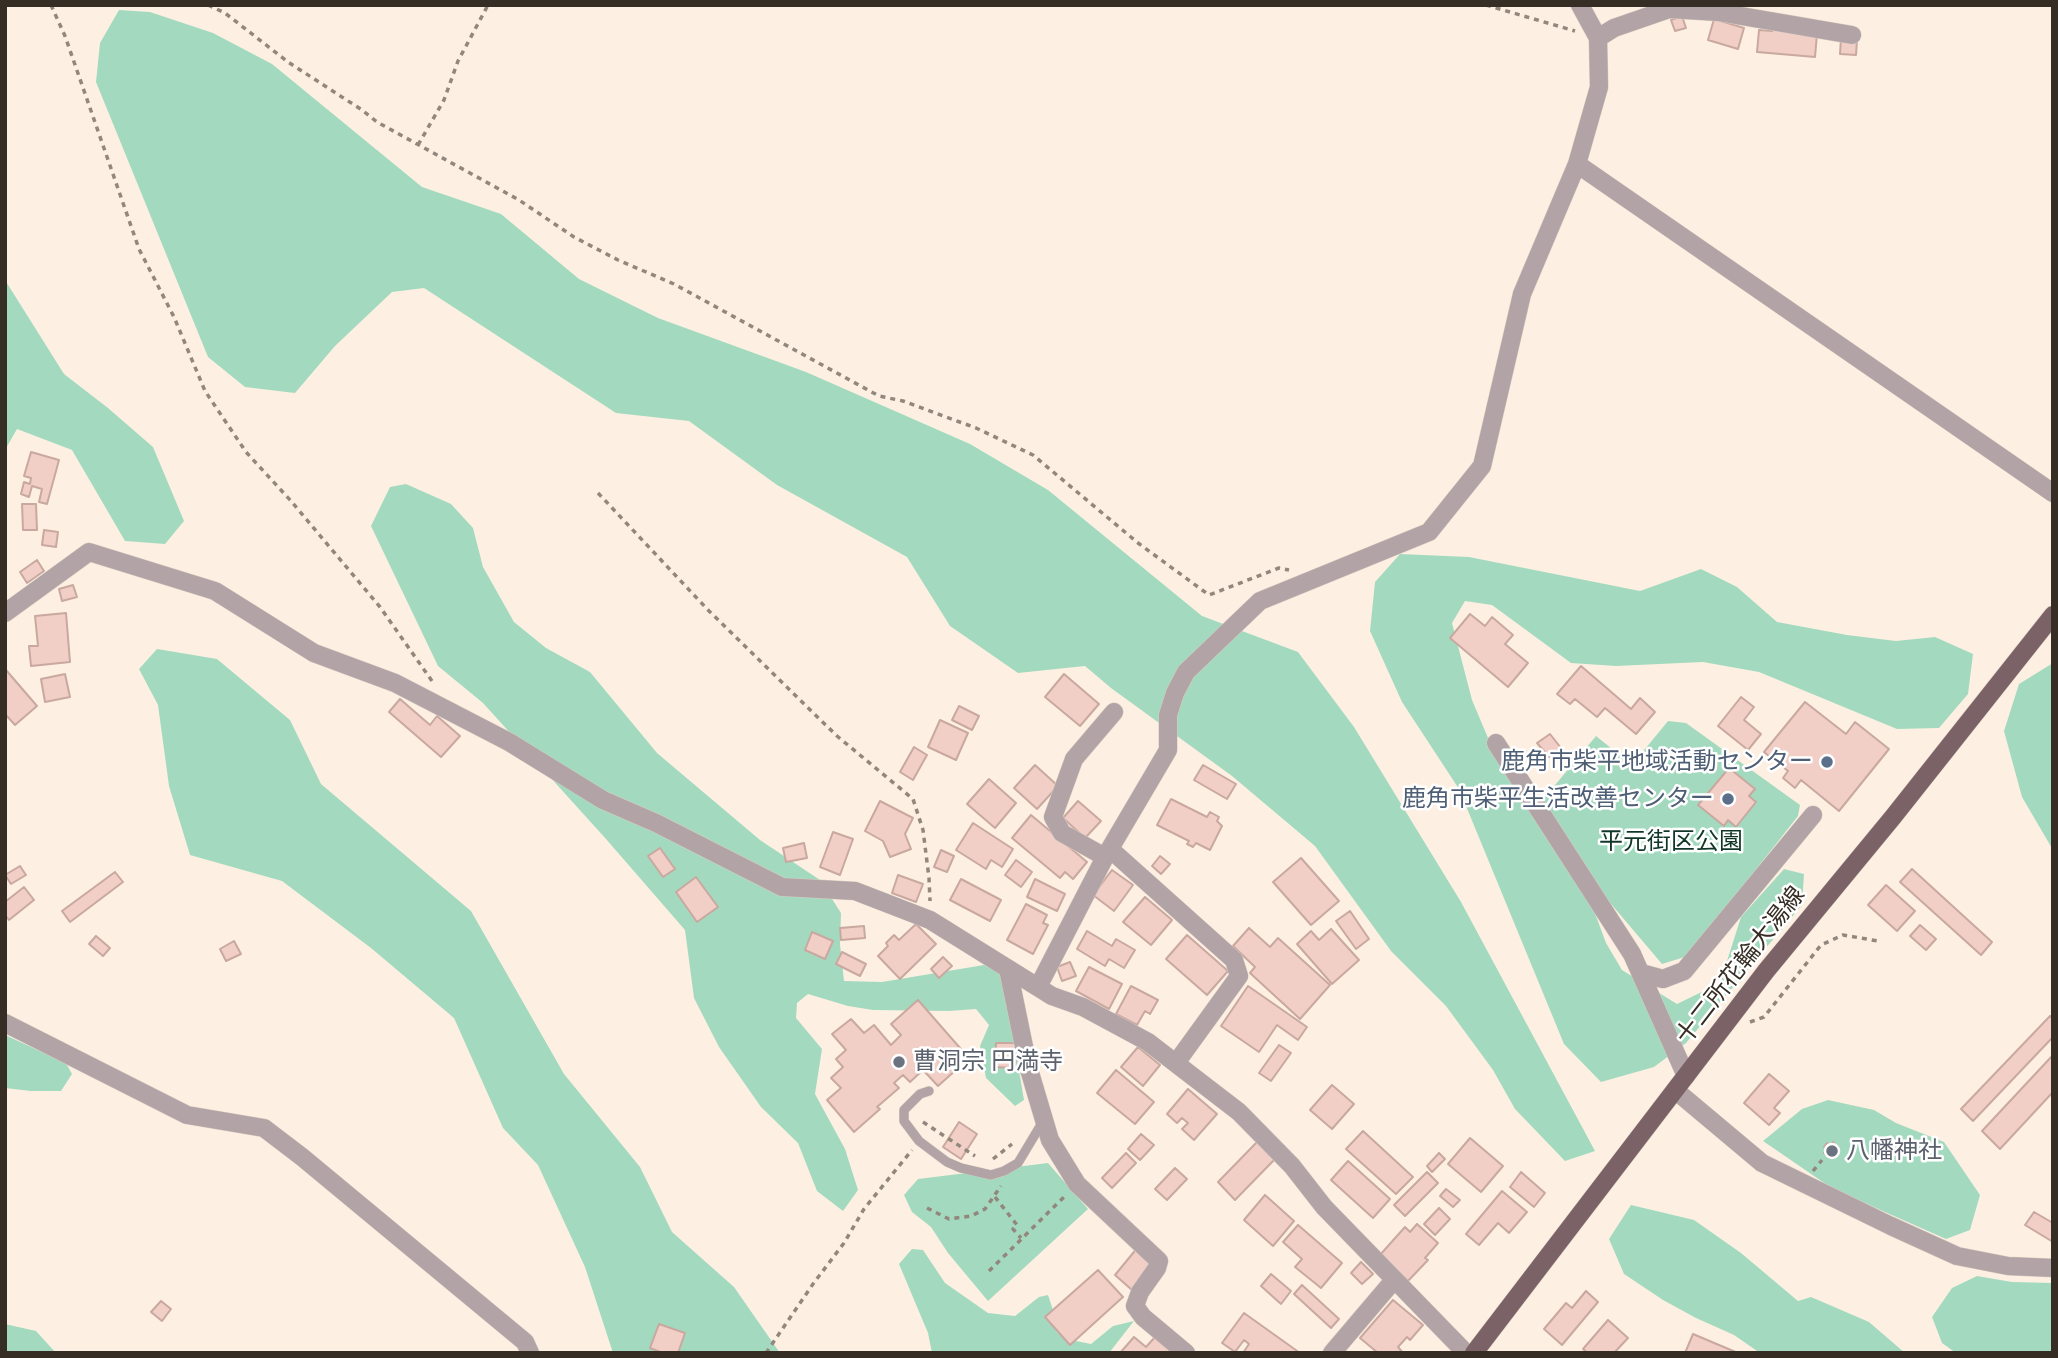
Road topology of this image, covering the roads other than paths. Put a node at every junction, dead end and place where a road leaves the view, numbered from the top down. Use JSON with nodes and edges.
{"nodes":[{"id":1,"x":1580,"y":5,"type":"edge"},
{"id":2,"x":1852,"y":34,"type":"dead end"},
{"id":3,"x":1598,"y":38,"type":"junction"},
{"id":4,"x":1577,"y":164,"type":"junction"},
{"id":5,"x":2053,"y":493,"type":"edge"},
{"id":6,"x":5,"y":613,"type":"edge"},
{"id":7,"x":2053,"y":615,"type":"edge"},
{"id":8,"x":1114,"y":712,"type":"dead end"},
{"id":9,"x":1496,"y":743,"type":"dead end"},
{"id":10,"x":1812,"y":815,"type":"dead end"},
{"id":11,"x":1108,"y":853,"type":"junction"},
{"id":12,"x":1008,"y":969,"type":"junction"},
{"id":13,"x":1641,"y":973,"type":"junction"},
{"id":14,"x":1038,"y":987,"type":"junction"},
{"id":15,"x":5,"y":1023,"type":"edge"},
{"id":16,"x":1176,"y":1063,"type":"junction"},
{"id":17,"x":1686,"y":1076,"type":"junction"},
{"id":18,"x":1675,"y":1090,"type":"junction"},
{"id":19,"x":929,"y":1091,"type":"dead end"},
{"id":20,"x":1044,"y":1119,"type":"junction"},
{"id":21,"x":2053,"y":1268,"type":"edge"},
{"id":22,"x":1394,"y":1280,"type":"junction"},
{"id":23,"x":530,"y":1353,"type":"edge"},
{"id":24,"x":1186,"y":1353,"type":"edge"},
{"id":25,"x":1332,"y":1353,"type":"edge"},
{"id":26,"x":1466,"y":1353,"type":"edge"},
{"id":27,"x":1474,"y":1353,"type":"edge"}],
"edges":[{"from":1,"to":3,"type":"street"},
{"from":2,"to":3,"type":"street"},
{"from":3,"to":4,"type":"street"},
{"from":4,"to":5,"type":"street"},
{"from":4,"to":11,"type":"street"},
{"from":6,"to":12,"type":"street"},
{"from":7,"to":17,"type":"main road","name":"十二所花輪大湯線"},
{"from":8,"to":11,"type":"street"},
{"from":9,"to":13,"type":"street"},
{"from":10,"to":13,"type":"street"},
{"from":11,"to":14,"type":"street"},
{"from":11,"to":16,"type":"street"},
{"from":12,"to":14,"type":"street"},
{"from":12,"to":20,"type":"street"},
{"from":13,"to":17,"type":"street"},
{"from":14,"to":16,"type":"street"},
{"from":15,"to":23,"type":"street"},
{"from":16,"to":22,"type":"street"},
{"from":17,"to":18,"type":"main road","name":"十二所花輪大湯線"},
{"from":18,"to":21,"type":"street"},
{"from":18,"to":27,"type":"main road","name":"十二所花輪大湯線"},
{"from":19,"to":20,"type":"lane"},
{"from":20,"to":24,"type":"street"},
{"from":22,"to":25,"type":"street"},
{"from":22,"to":26,"type":"street"}]}
